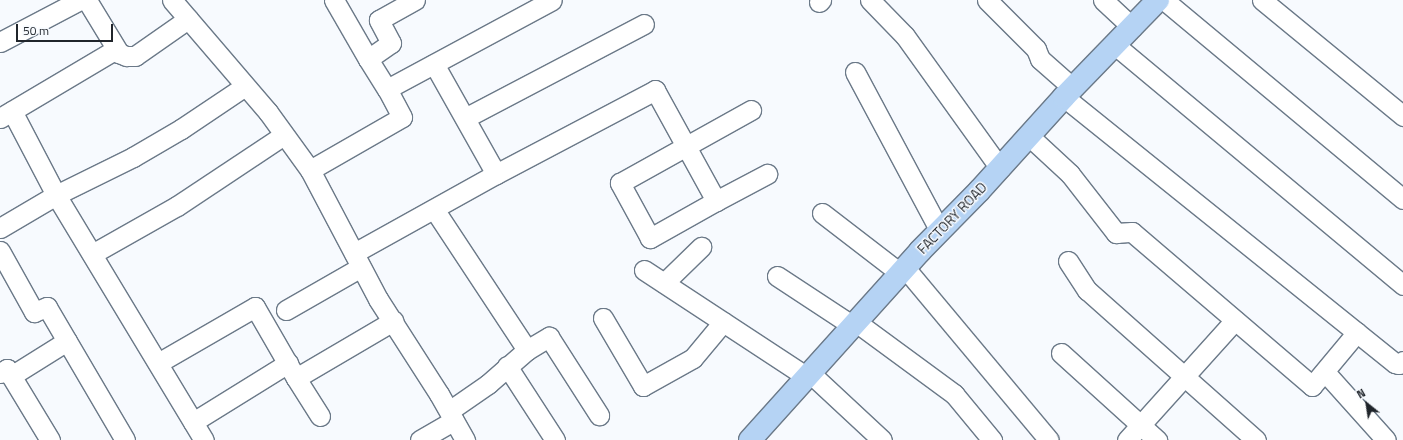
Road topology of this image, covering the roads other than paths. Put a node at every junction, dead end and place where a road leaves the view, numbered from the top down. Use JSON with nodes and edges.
{"nodes":[{"id":1,"x":80,"y":0,"type":"edge"},
{"id":2,"x":85,"y":0,"type":"edge"},
{"id":3,"x":172,"y":0,"type":"edge"},
{"id":4,"x":334,"y":0,"type":"edge"},
{"id":5,"x":415,"y":0,"type":"edge"},
{"id":6,"x":870,"y":0,"type":"edge"},
{"id":7,"x":987,"y":0,"type":"edge"},
{"id":8,"x":1103,"y":0,"type":"edge"},
{"id":9,"x":1158,"y":0,"type":"edge"},
{"id":10,"x":1164,"y":0,"type":"edge"},
{"id":11,"x":1262,"y":0,"type":"edge"},
{"id":12,"x":549,"y":1,"type":"edge"},
{"id":13,"x":188,"y":19,"type":"junction"},
{"id":14,"x":644,"y":24,"type":"dead end"},
{"id":15,"x":1132,"y":27,"type":"junction"},
{"id":16,"x":0,"y":42,"type":"edge"},
{"id":17,"x":1115,"y":44,"type":"junction"},
{"id":18,"x":116,"y":49,"type":"junction"},
{"id":19,"x":368,"y":59,"type":"junction"},
{"id":20,"x":434,"y":64,"type":"junction"},
{"id":21,"x":855,"y":72,"type":"dead end"},
{"id":22,"x":245,"y":86,"type":"junction"},
{"id":23,"x":387,"y":89,"type":"junction"},
{"id":24,"x":1068,"y":92,"type":"junction"},
{"id":25,"x":751,"y":110,"type":"dead end"},
{"id":26,"x":6,"y":115,"type":"edge"},
{"id":27,"x":1403,"y":116,"type":"edge"},
{"id":28,"x":465,"y":118,"type":"junction"},
{"id":29,"x":284,"y":135,"type":"junction"},
{"id":30,"x":1029,"y":136,"type":"junction"},
{"id":31,"x":686,"y":147,"type":"junction"},
{"id":32,"x":1000,"y":168,"type":"junction"},
{"id":33,"x":310,"y":170,"type":"junction"},
{"id":34,"x":496,"y":174,"type":"junction"},
{"id":35,"x":767,"y":174,"type":"dead end"},
{"id":36,"x":56,"y":195,"type":"junction"},
{"id":37,"x":1403,"y":199,"type":"edge"},
{"id":38,"x":716,"y":200,"type":"junction"},
{"id":39,"x":434,"y":209,"type":"junction"},
{"id":40,"x":822,"y":213,"type":"dead end"},
{"id":41,"x":0,"y":228,"type":"edge"},
{"id":42,"x":940,"y":231,"type":"junction"},
{"id":43,"x":701,"y":247,"type":"dead end"},
{"id":44,"x":0,"y":251,"type":"edge"},
{"id":45,"x":92,"y":254,"type":"junction"},
{"id":46,"x":358,"y":260,"type":"junction"},
{"id":47,"x":1068,"y":261,"type":"dead end"},
{"id":48,"x":644,"y":270,"type":"dead end"},
{"id":49,"x":902,"y":271,"type":"junction"},
{"id":50,"x":777,"y":276,"type":"dead end"},
{"id":51,"x":664,"y":283,"type":"junction"},
{"id":52,"x":1403,"y":285,"type":"edge"},
{"id":53,"x":286,"y":310,"type":"dead end"},
{"id":54,"x":603,"y":318,"type":"dead end"},
{"id":55,"x":1235,"y":320,"type":"junction"},
{"id":56,"x":393,"y":321,"type":"junction"},
{"id":57,"x":723,"y":322,"type":"junction"},
{"id":58,"x":855,"y":324,"type":"junction"},
{"id":59,"x":1357,"y":332,"type":"junction"},
{"id":60,"x":67,"y":341,"type":"junction"},
{"id":61,"x":527,"y":350,"type":"junction"},
{"id":62,"x":1060,"y":352,"type":"dead end"},
{"id":63,"x":1403,"y":361,"type":"edge"},
{"id":64,"x":158,"y":363,"type":"junction"},
{"id":65,"x":507,"y":366,"type":"junction"},
{"id":66,"x":292,"y":371,"type":"junction"},
{"id":67,"x":1324,"y":372,"type":"junction"},
{"id":68,"x":6,"y":374,"type":"edge"},
{"id":69,"x":809,"y":375,"type":"junction"},
{"id":70,"x":1185,"y":376,"type":"junction"},
{"id":71,"x":599,"y":415,"type":"dead end"},
{"id":72,"x":320,"y":416,"type":"dead end"},
{"id":73,"x":451,"y":416,"type":"junction"},
{"id":74,"x":193,"y":422,"type":"junction"},
{"id":75,"x":1140,"y":424,"type":"junction"},
{"id":76,"x":50,"y":440,"type":"edge"},
{"id":77,"x":125,"y":440,"type":"edge"},
{"id":78,"x":204,"y":440,"type":"edge"},
{"id":79,"x":420,"y":440,"type":"edge"},
{"id":80,"x":465,"y":440,"type":"edge"},
{"id":81,"x":555,"y":440,"type":"edge"},
{"id":82,"x":750,"y":440,"type":"edge"},
{"id":83,"x":882,"y":440,"type":"edge"},
{"id":84,"x":992,"y":440,"type":"edge"},
{"id":85,"x":1049,"y":440,"type":"edge"},
{"id":86,"x":1126,"y":440,"type":"edge"},
{"id":87,"x":1157,"y":440,"type":"edge"},
{"id":88,"x":1256,"y":440,"type":"edge"},
{"id":89,"x":1386,"y":440,"type":"edge"}],
"edges":[{"from":1,"to":16,"type":"street"},
{"from":2,"to":18,"type":"street"},
{"from":3,"to":13,"type":"street"},
{"from":4,"to":19,"type":"street"},
{"from":5,"to":19,"type":"street"},
{"from":6,"to":32,"type":"street"},
{"from":7,"to":24,"type":"street"},
{"from":8,"to":15,"type":"street"},
{"from":9,"to":15,"type":"main road","name":"FACTORY ROAD"},
{"from":10,"to":37,"type":"street"},
{"from":11,"to":27,"type":"street"},
{"from":12,"to":20,"type":"street"},
{"from":13,"to":18,"type":"street"},
{"from":13,"to":22,"type":"street"},
{"from":14,"to":28,"type":"street"},
{"from":15,"to":17,"type":"main road","name":"FACTORY ROAD"},
{"from":17,"to":24,"type":"main road","name":"FACTORY ROAD"},
{"from":17,"to":52,"type":"street"},
{"from":18,"to":26,"type":"street"},
{"from":19,"to":23,"type":"street"},
{"from":20,"to":23,"type":"street"},
{"from":20,"to":28,"type":"street"},
{"from":21,"to":42,"type":"street"},
{"from":22,"to":29,"type":"street"},
{"from":22,"to":36,"type":"street"},
{"from":23,"to":33,"type":"street"},
{"from":24,"to":30,"type":"main road","name":"FACTORY ROAD"},
{"from":24,"to":59,"type":"street"},
{"from":25,"to":31,"type":"street"},
{"from":26,"to":36,"type":"street"},
{"from":28,"to":34,"type":"street"},
{"from":29,"to":33,"type":"street"},
{"from":29,"to":45,"type":"street"},
{"from":30,"to":32,"type":"main road","name":"FACTORY ROAD"},
{"from":30,"to":55,"type":"street"},
{"from":31,"to":34,"type":"street"},
{"from":31,"to":38,"type":"street"},
{"from":31,"to":38,"type":"street"},
{"from":32,"to":42,"type":"main road","name":"FACTORY ROAD"},
{"from":33,"to":46,"type":"street"},
{"from":34,"to":39,"type":"street"},
{"from":35,"to":38,"type":"street"},
{"from":36,"to":41,"type":"street"},
{"from":36,"to":45,"type":"street"},
{"from":39,"to":46,"type":"street"},
{"from":39,"to":61,"type":"street"},
{"from":40,"to":49,"type":"street"},
{"from":42,"to":49,"type":"main road","name":"FACTORY ROAD"},
{"from":43,"to":51,"type":"street"},
{"from":44,"to":60,"type":"street"},
{"from":45,"to":64,"type":"street"},
{"from":46,"to":53,"type":"street"},
{"from":46,"to":56,"type":"street"},
{"from":47,"to":70,"type":"street"},
{"from":48,"to":51,"type":"street"},
{"from":49,"to":58,"type":"main road","name":"FACTORY ROAD"},
{"from":49,"to":85,"type":"street"},
{"from":50,"to":58,"type":"street"},
{"from":51,"to":57,"type":"street"},
{"from":54,"to":57,"type":"street"},
{"from":55,"to":67,"type":"street"},
{"from":55,"to":70,"type":"street"},
{"from":56,"to":66,"type":"street"},
{"from":56,"to":73,"type":"street"},
{"from":57,"to":69,"type":"street"},
{"from":58,"to":69,"type":"main road","name":"FACTORY ROAD"},
{"from":58,"to":84,"type":"street"},
{"from":59,"to":63,"type":"street"},
{"from":59,"to":67,"type":"street"},
{"from":60,"to":68,"type":"street"},
{"from":60,"to":77,"type":"street"},
{"from":61,"to":65,"type":"street"},
{"from":61,"to":71,"type":"street"},
{"from":62,"to":75,"type":"street"},
{"from":64,"to":66,"type":"street"},
{"from":64,"to":74,"type":"street"},
{"from":65,"to":73,"type":"street"},
{"from":65,"to":81,"type":"street"},
{"from":66,"to":72,"type":"street"},
{"from":66,"to":74,"type":"street"},
{"from":67,"to":89,"type":"street"},
{"from":68,"to":76,"type":"street"},
{"from":69,"to":82,"type":"main road","name":"FACTORY ROAD"},
{"from":69,"to":83,"type":"street"},
{"from":70,"to":75,"type":"street"},
{"from":70,"to":88,"type":"street"},
{"from":73,"to":79,"type":"street"},
{"from":73,"to":80,"type":"street"},
{"from":74,"to":78,"type":"street"},
{"from":75,"to":86,"type":"street"},
{"from":75,"to":87,"type":"street"}]}
